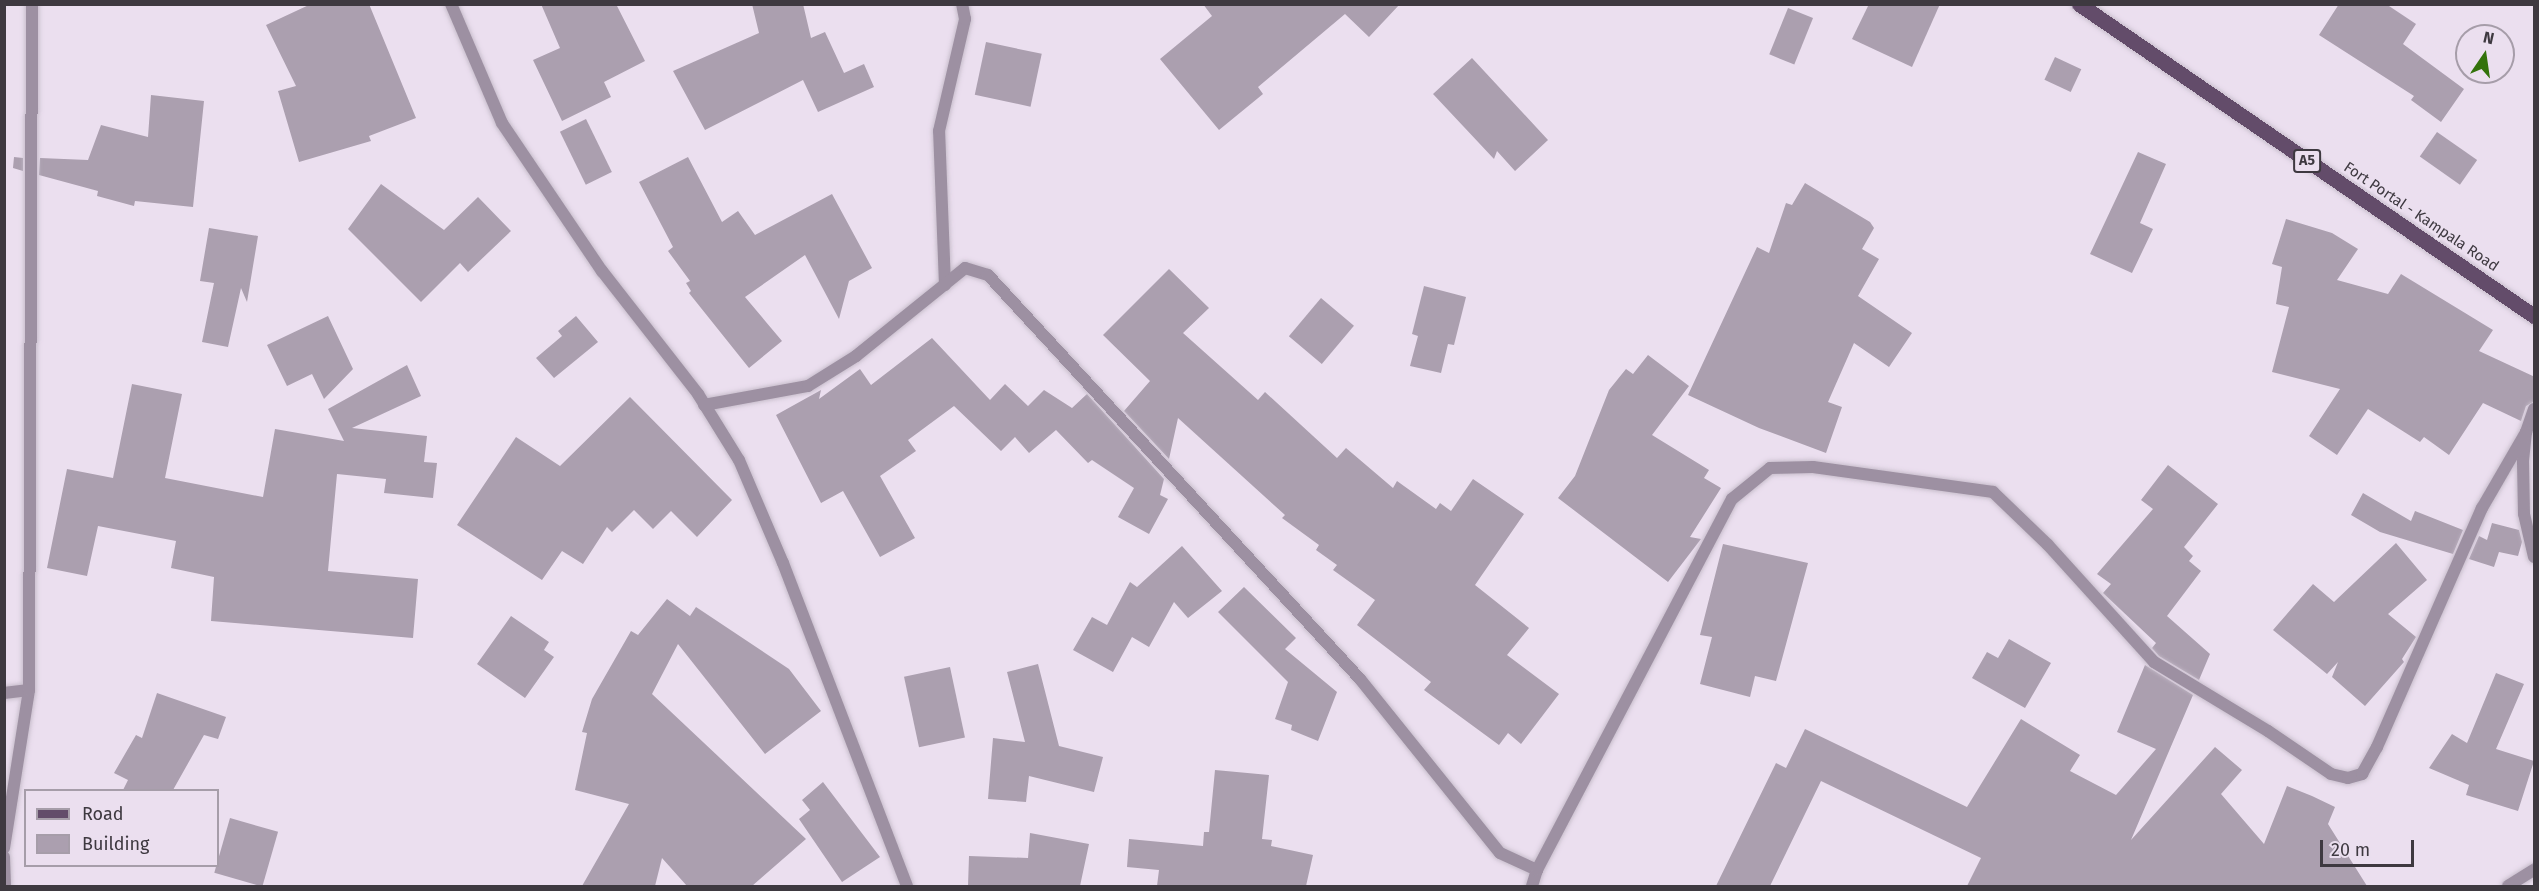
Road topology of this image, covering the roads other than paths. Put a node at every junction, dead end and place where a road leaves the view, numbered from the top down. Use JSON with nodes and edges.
{"nodes":[{"id":1,"x":32,"y":4,"type":"edge"},
{"id":2,"x":451,"y":4,"type":"edge"},
{"id":3,"x":962,"y":4,"type":"edge"},
{"id":4,"x":2079,"y":4,"type":"edge"},
{"id":5,"x":945,"y":285,"type":"junction"},
{"id":6,"x":2535,"y":316,"type":"edge"},
{"id":7,"x":704,"y":405,"type":"junction"},
{"id":8,"x":2535,"y":409,"type":"edge"},
{"id":9,"x":2526,"y":432,"type":"junction"},
{"id":10,"x":2535,"y":557,"type":"edge"},
{"id":11,"x":28,"y":690,"type":"junction"},
{"id":12,"x":4,"y":693,"type":"edge"},
{"id":13,"x":4,"y":848,"type":"edge"},
{"id":14,"x":4,"y":857,"type":"edge"},
{"id":15,"x":1537,"y":870,"type":"junction"},
{"id":16,"x":2535,"y":870,"type":"edge"},
{"id":17,"x":5,"y":886,"type":"edge"},
{"id":18,"x":907,"y":886,"type":"edge"},
{"id":19,"x":1532,"y":886,"type":"edge"},
{"id":20,"x":2508,"y":886,"type":"edge"}],
"edges":[{"from":1,"to":11,"type":"street"},
{"from":2,"to":7,"type":"street"},
{"from":3,"to":5,"type":"street"},
{"from":4,"to":6,"type":"main road","name":"Fort Portal - Kampala Road","number":"A5"},
{"from":5,"to":7,"type":"street"},
{"from":5,"to":15,"type":"street"},
{"from":7,"to":18,"type":"street"},
{"from":8,"to":9,"type":"street"},
{"from":9,"to":10,"type":"street"},
{"from":9,"to":15,"type":"street"},
{"from":11,"to":12,"type":"street"},
{"from":11,"to":13,"type":"street"},
{"from":14,"to":17,"type":"street"},
{"from":15,"to":19,"type":"street"},
{"from":16,"to":20,"type":"street"}]}
